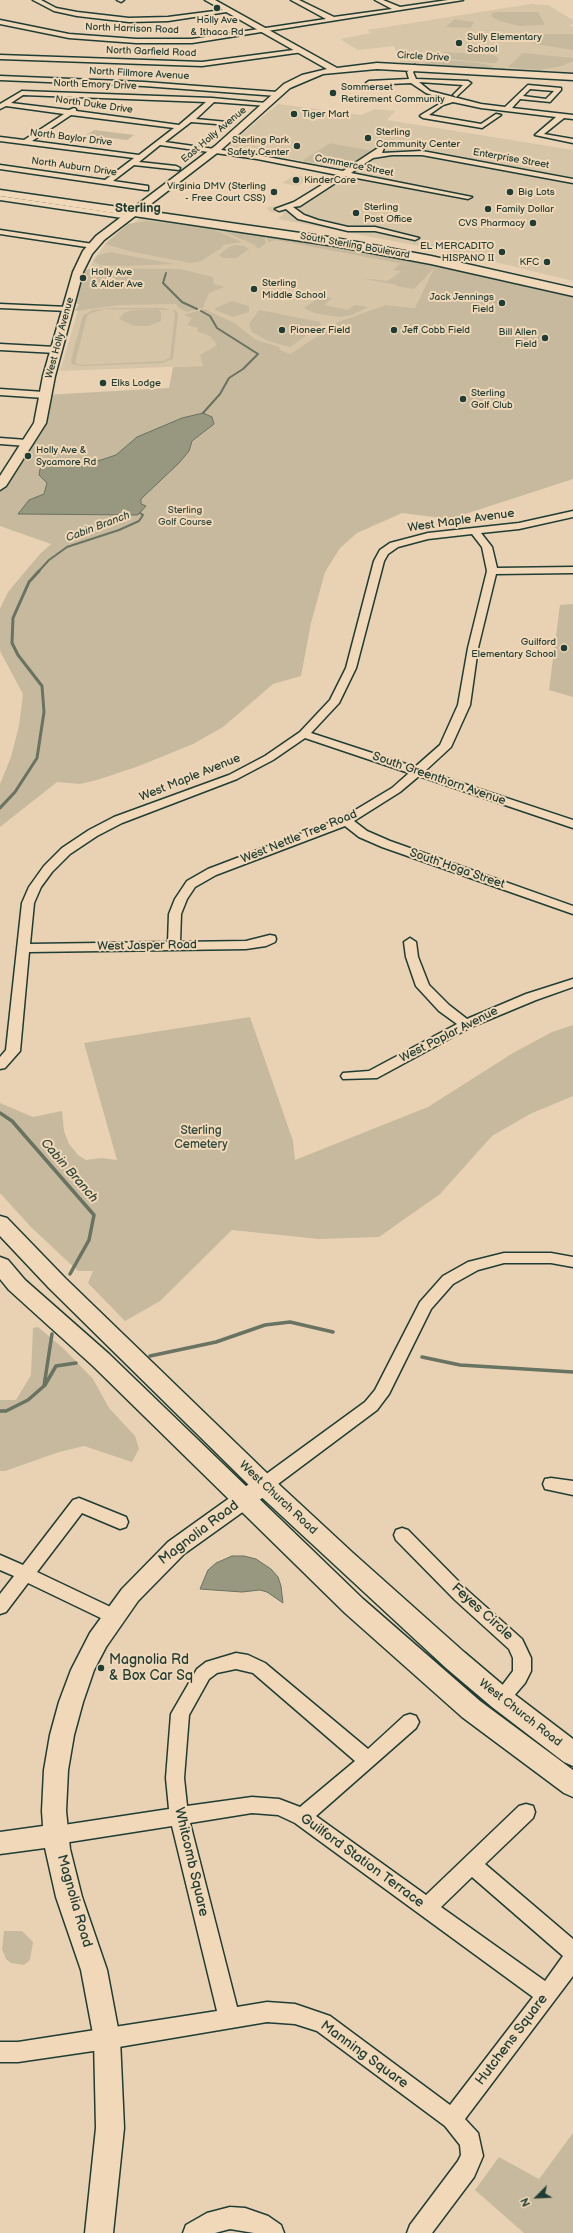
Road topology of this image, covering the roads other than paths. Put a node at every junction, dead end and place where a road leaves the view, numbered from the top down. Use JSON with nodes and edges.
{"nodes":[{"id":1,"x":36,"y":0,"type":"edge"},
{"id":2,"x":209,"y":0,"type":"edge"},
{"id":3,"x":294,"y":0,"type":"edge"},
{"id":4,"x":378,"y":0,"type":"edge"},
{"id":5,"x":460,"y":0,"type":"edge"},
{"id":6,"x":398,"y":9,"type":"junction"},
{"id":7,"x":230,"y":11,"type":"junction"},
{"id":8,"x":334,"y":20,"type":"junction"},
{"id":9,"x":0,"y":22,"type":"edge"},
{"id":10,"x":264,"y":30,"type":"junction"},
{"id":11,"x":301,"y":51,"type":"junction"},
{"id":12,"x":0,"y":57,"type":"edge"},
{"id":13,"x":414,"y":67,"type":"junction"},
{"id":14,"x":335,"y":70,"type":"junction"},
{"id":15,"x":0,"y":78,"type":"edge"},
{"id":16,"x":573,"y":78,"type":"edge"},
{"id":17,"x":413,"y":80,"type":"junction"},
{"id":18,"x":103,"y":82,"type":"junction"},
{"id":19,"x":369,"y":83,"type":"dead end"},
{"id":20,"x":0,"y":85,"type":"edge"},
{"id":21,"x":22,"y":93,"type":"junction"},
{"id":22,"x":277,"y":94,"type":"junction"},
{"id":23,"x":94,"y":95,"type":"junction"},
{"id":24,"x":518,"y":97,"type":"junction"},
{"id":25,"x":454,"y":98,"type":"junction"},
{"id":26,"x":212,"y":100,"type":"junction"},
{"id":27,"x":2,"y":105,"type":"edge"},
{"id":28,"x":266,"y":105,"type":"junction"},
{"id":29,"x":507,"y":109,"type":"junction"},
{"id":30,"x":71,"y":112,"type":"junction"},
{"id":31,"x":498,"y":115,"type":"dead end"},
{"id":32,"x":563,"y":116,"type":"junction"},
{"id":33,"x":573,"y":117,"type":"edge"},
{"id":34,"x":190,"y":120,"type":"junction"},
{"id":35,"x":227,"y":124,"type":"dead end"},
{"id":36,"x":180,"y":127,"type":"junction"},
{"id":37,"x":549,"y":128,"type":"junction"},
{"id":38,"x":561,"y":130,"type":"dead end"},
{"id":39,"x":0,"y":139,"type":"edge"},
{"id":40,"x":573,"y":141,"type":"edge"},
{"id":41,"x":26,"y":142,"type":"junction"},
{"id":42,"x":160,"y":142,"type":"junction"},
{"id":43,"x":216,"y":149,"type":"junction"},
{"id":44,"x":140,"y":157,"type":"junction"},
{"id":45,"x":133,"y":163,"type":"junction"},
{"id":46,"x":0,"y":167,"type":"edge"},
{"id":47,"x":176,"y":168,"type":"dead end"},
{"id":48,"x":347,"y":172,"type":"junction"},
{"id":49,"x":108,"y":181,"type":"junction"},
{"id":50,"x":573,"y":181,"type":"edge"},
{"id":51,"x":0,"y":186,"type":"edge"},
{"id":52,"x":145,"y":188,"type":"dead end"},
{"id":53,"x":0,"y":193,"type":"edge"},
{"id":54,"x":469,"y":196,"type":"dead end"},
{"id":55,"x":0,"y":198,"type":"edge"},
{"id":56,"x":288,"y":207,"type":"junction"},
{"id":57,"x":278,"y":209,"type":"dead end"},
{"id":58,"x":135,"y":212,"type":"junction"},
{"id":59,"x":0,"y":232,"type":"edge"},
{"id":60,"x":415,"y":238,"type":"dead end"},
{"id":61,"x":93,"y":246,"type":"junction"},
{"id":62,"x":573,"y":284,"type":"edge"},
{"id":63,"x":573,"y":292,"type":"edge"},
{"id":64,"x":0,"y":306,"type":"edge"},
{"id":65,"x":68,"y":309,"type":"junction"},
{"id":66,"x":0,"y":347,"type":"edge"},
{"id":67,"x":56,"y":350,"type":"junction"},
{"id":68,"x":0,"y":392,"type":"edge"},
{"id":69,"x":44,"y":396,"type":"junction"},
{"id":70,"x":0,"y":441,"type":"edge"},
{"id":71,"x":27,"y":443,"type":"junction"},
{"id":72,"x":0,"y":486,"type":"edge"},
{"id":73,"x":573,"y":514,"type":"edge"},
{"id":74,"x":475,"y":532,"type":"junction"},
{"id":75,"x":573,"y":570,"type":"edge"},
{"id":76,"x":492,"y":571,"type":"junction"},
{"id":77,"x":304,"y":734,"type":"junction"},
{"id":78,"x":416,"y":772,"type":"junction"},
{"id":79,"x":346,"y":821,"type":"junction"},
{"id":80,"x":573,"y":824,"type":"edge"},
{"id":81,"x":573,"y":910,"type":"edge"},
{"id":82,"x":270,"y":939,"type":"dead end"},
{"id":83,"x":410,"y":942,"type":"dead end"},
{"id":84,"x":174,"y":946,"type":"junction"},
{"id":85,"x":23,"y":948,"type":"junction"},
{"id":86,"x":573,"y":983,"type":"edge"},
{"id":87,"x":466,"y":1024,"type":"junction"},
{"id":88,"x":0,"y":1065,"type":"edge"},
{"id":89,"x":348,"y":1076,"type":"dead end"},
{"id":90,"x":0,"y":1223,"type":"edge"},
{"id":91,"x":573,"y":1262,"type":"edge"},
{"id":92,"x":0,"y":1266,"type":"edge"},
{"id":93,"x":551,"y":1484,"type":"dead end"},
{"id":94,"x":573,"y":1488,"type":"edge"},
{"id":95,"x":254,"y":1492,"type":"junction"},
{"id":96,"x":120,"y":1522,"type":"dead end"},
{"id":97,"x":402,"y":1535,"type":"dead end"},
{"id":98,"x":0,"y":1562,"type":"edge"},
{"id":99,"x":26,"y":1574,"type":"junction"},
{"id":100,"x":0,"y":1607,"type":"edge"},
{"id":101,"x":113,"y":1616,"type":"junction"},
{"id":102,"x":501,"y":1699,"type":"junction"},
{"id":103,"x":410,"y":1722,"type":"dead end"},
{"id":104,"x":573,"y":1754,"type":"edge"},
{"id":105,"x":368,"y":1761,"type":"junction"},
{"id":106,"x":573,"y":1786,"type":"edge"},
{"id":107,"x":526,"y":1812,"type":"dead end"},
{"id":108,"x":179,"y":1816,"type":"junction"},
{"id":109,"x":302,"y":1817,"type":"junction"},
{"id":110,"x":57,"y":1835,"type":"junction"},
{"id":111,"x":0,"y":1843,"type":"edge"},
{"id":112,"x":471,"y":1864,"type":"junction"},
{"id":113,"x":427,"y":1907,"type":"junction"},
{"id":114,"x":573,"y":1952,"type":"edge"},
{"id":115,"x":573,"y":1960,"type":"edge"},
{"id":116,"x":547,"y":1995,"type":"junction"},
{"id":117,"x":229,"y":2018,"type":"junction"},
{"id":118,"x":107,"y":2039,"type":"junction"},
{"id":119,"x":0,"y":2052,"type":"edge"},
{"id":120,"x":452,"y":2120,"type":"junction"},
{"id":121,"x":99,"y":2233,"type":"edge"},
{"id":122,"x":194,"y":2233,"type":"edge"},
{"id":123,"x":273,"y":2233,"type":"edge"},
{"id":124,"x":418,"y":2233,"type":"edge"}],
"edges":[{"from":1,"to":7,"type":"street"},
{"from":2,"to":7,"type":"street"},
{"from":3,"to":8,"type":"street"},
{"from":4,"to":6,"type":"street"},
{"from":5,"to":6,"type":"street","name":"North Harrison Road"},
{"from":6,"to":8,"type":"street","name":"North Harrison Road"},
{"from":7,"to":10,"type":"street"},
{"from":8,"to":10,"type":"street","name":"North Harrison Road"},
{"from":9,"to":10,"type":"street","name":"North Harrison Road"},
{"from":10,"to":11,"type":"street"},
{"from":11,"to":12,"type":"street","name":"North Garfield Road"},
{"from":11,"to":14,"type":"street"},
{"from":13,"to":14,"type":"street","name":"Circle Drive"},
{"from":13,"to":16,"type":"street","name":"Circle Drive"},
{"from":13,"to":17,"type":"street"},
{"from":14,"to":22,"type":"street","name":"Circle Drive"},
{"from":15,"to":18,"type":"street","name":"North Fillmore Avenue"},
{"from":17,"to":19,"type":"street"},
{"from":17,"to":25,"type":"street"},
{"from":17,"to":25,"type":"street"},
{"from":18,"to":22,"type":"street","name":"North Fillmore Avenue"},
{"from":18,"to":23,"type":"street"},
{"from":20,"to":21,"type":"street","name":"North Emory Drive"},
{"from":21,"to":23,"type":"street","name":"North Emory Drive"},
{"from":21,"to":27,"type":"street"},
{"from":22,"to":28,"type":"street","name":"East Holly Avenue"},
{"from":23,"to":26,"type":"street","name":"North Emory Drive"},
{"from":23,"to":30,"type":"street"},
{"from":24,"to":24,"type":"street"},
{"from":24,"to":29,"type":"street"},
{"from":25,"to":29,"type":"street"},
{"from":25,"to":31,"type":"street"},
{"from":26,"to":28,"type":"street","name":"North Emory Drive"},
{"from":26,"to":34,"type":"street"},
{"from":27,"to":30,"type":"street","name":"North Duke Drive"},
{"from":28,"to":43,"type":"street","name":"East Holly Avenue"},
{"from":29,"to":32,"type":"street"},
{"from":30,"to":36,"type":"street","name":"North Duke Drive"},
{"from":30,"to":41,"type":"street"},
{"from":32,"to":33,"type":"street"},
{"from":32,"to":37,"type":"street"},
{"from":34,"to":35,"type":"street"},
{"from":34,"to":36,"type":"street"},
{"from":36,"to":42,"type":"street"},
{"from":37,"to":38,"type":"street"},
{"from":37,"to":40,"type":"street"},
{"from":39,"to":41,"type":"street","name":"North Baylor Drive"},
{"from":41,"to":44,"type":"street","name":"North Baylor Drive"},
{"from":42,"to":43,"type":"street","name":"Commerce Street"},
{"from":42,"to":44,"type":"street"},
{"from":43,"to":48,"type":"street","name":"Commerce Street"},
{"from":43,"to":58,"type":"street","name":"East Holly Avenue"},
{"from":44,"to":45,"type":"street"},
{"from":45,"to":47,"type":"street"},
{"from":45,"to":49,"type":"street"},
{"from":46,"to":49,"type":"street","name":"North Auburn Drive"},
{"from":48,"to":50,"type":"street","name":"Enterprise Street"},
{"from":48,"to":54,"type":"street","name":"Commerce Street"},
{"from":48,"to":56,"type":"street","name":"Enterprise Street"},
{"from":49,"to":52,"type":"street","name":"North Auburn Drive"},
{"from":51,"to":58,"type":"main road"},
{"from":53,"to":58,"type":"main road"},
{"from":55,"to":58,"type":"street"},
{"from":56,"to":57,"type":"street","name":"Enterprise Street"},
{"from":56,"to":60,"type":"street"},
{"from":58,"to":61,"type":"street","name":"West Holly Avenue"},
{"from":58,"to":62,"type":"main road","name":"South Sterling Boulevard"},
{"from":58,"to":63,"type":"main road","name":"South Sterling Boulevard"},
{"from":59,"to":61,"type":"street"},
{"from":61,"to":65,"type":"street","name":"West Holly Avenue"},
{"from":64,"to":65,"type":"street"},
{"from":65,"to":67,"type":"street","name":"West Holly Avenue"},
{"from":66,"to":67,"type":"street"},
{"from":67,"to":69,"type":"street","name":"West Holly Avenue"},
{"from":68,"to":69,"type":"street"},
{"from":69,"to":71,"type":"street","name":"West Holly Avenue"},
{"from":70,"to":71,"type":"street"},
{"from":71,"to":72,"type":"street","name":"West Holly Avenue"},
{"from":73,"to":74,"type":"street","name":"West Maple Avenue"},
{"from":74,"to":76,"type":"street","name":"West Nettle Tree Road"},
{"from":74,"to":77,"type":"street","name":"West Maple Avenue"},
{"from":75,"to":76,"type":"street"},
{"from":76,"to":78,"type":"street","name":"West Nettle Tree Road"},
{"from":77,"to":78,"type":"street","name":"South Greenthorn Avenue"},
{"from":77,"to":85,"type":"street","name":"West Maple Avenue"},
{"from":78,"to":79,"type":"street","name":"West Nettle Tree Road"},
{"from":78,"to":80,"type":"street","name":"South Greenthorn Avenue"},
{"from":79,"to":81,"type":"street","name":"South Hoga Street"},
{"from":79,"to":84,"type":"street","name":"West Nettle Tree Road"},
{"from":82,"to":84,"type":"street","name":"West Jasper Road"},
{"from":83,"to":87,"type":"street"},
{"from":84,"to":85,"type":"street","name":"West Jasper Road"},
{"from":85,"to":88,"type":"street","name":"West Maple Avenue"},
{"from":86,"to":87,"type":"street","name":"West Poplar Avenue"},
{"from":87,"to":89,"type":"street","name":"West Poplar Avenue"},
{"from":90,"to":95,"type":"main road","name":"West Church Road"},
{"from":91,"to":95,"type":"street","name":"Magnolia Road"},
{"from":92,"to":95,"type":"main road","name":"West Church Road"},
{"from":93,"to":94,"type":"street"},
{"from":95,"to":101,"type":"street","name":"Magnolia Road"},
{"from":95,"to":102,"type":"main road","name":"West Church Road"},
{"from":95,"to":106,"type":"main road","name":"West Church Road"},
{"from":96,"to":99,"type":"street"},
{"from":97,"to":102,"type":"street","name":"Feyes Circle"},
{"from":98,"to":99,"type":"street"},
{"from":99,"to":100,"type":"street"},
{"from":99,"to":101,"type":"street"},
{"from":101,"to":110,"type":"street","name":"Magnolia Road"},
{"from":102,"to":104,"type":"main road","name":"West Church Road"},
{"from":103,"to":105,"type":"street"},
{"from":105,"to":108,"type":"street","name":"Whitcomb Square"},
{"from":105,"to":109,"type":"street"},
{"from":107,"to":112,"type":"street"},
{"from":108,"to":109,"type":"street","name":"Guilford Station Terrace"},
{"from":108,"to":110,"type":"street","name":"Guilford Station Terrace"},
{"from":108,"to":117,"type":"street","name":"Whitcomb Square"},
{"from":109,"to":113,"type":"street","name":"Guilford Station Terrace"},
{"from":110,"to":111,"type":"street"},
{"from":110,"to":118,"type":"street","name":"Magnolia Road"},
{"from":112,"to":113,"type":"street"},
{"from":112,"to":114,"type":"street"},
{"from":113,"to":116,"type":"street","name":"Guilford Station Terrace"},
{"from":115,"to":116,"type":"street","name":"Hutchens Square"},
{"from":116,"to":120,"type":"street","name":"Hutchens Square"},
{"from":117,"to":118,"type":"street","name":"Manning Square"},
{"from":117,"to":120,"type":"street","name":"Manning Square"},
{"from":118,"to":119,"type":"street","name":"Manning Square"},
{"from":118,"to":121,"type":"street","name":"Magnolia Road"},
{"from":120,"to":124,"type":"street","name":"Manning Square"},
{"from":122,"to":123,"type":"street"}]}
